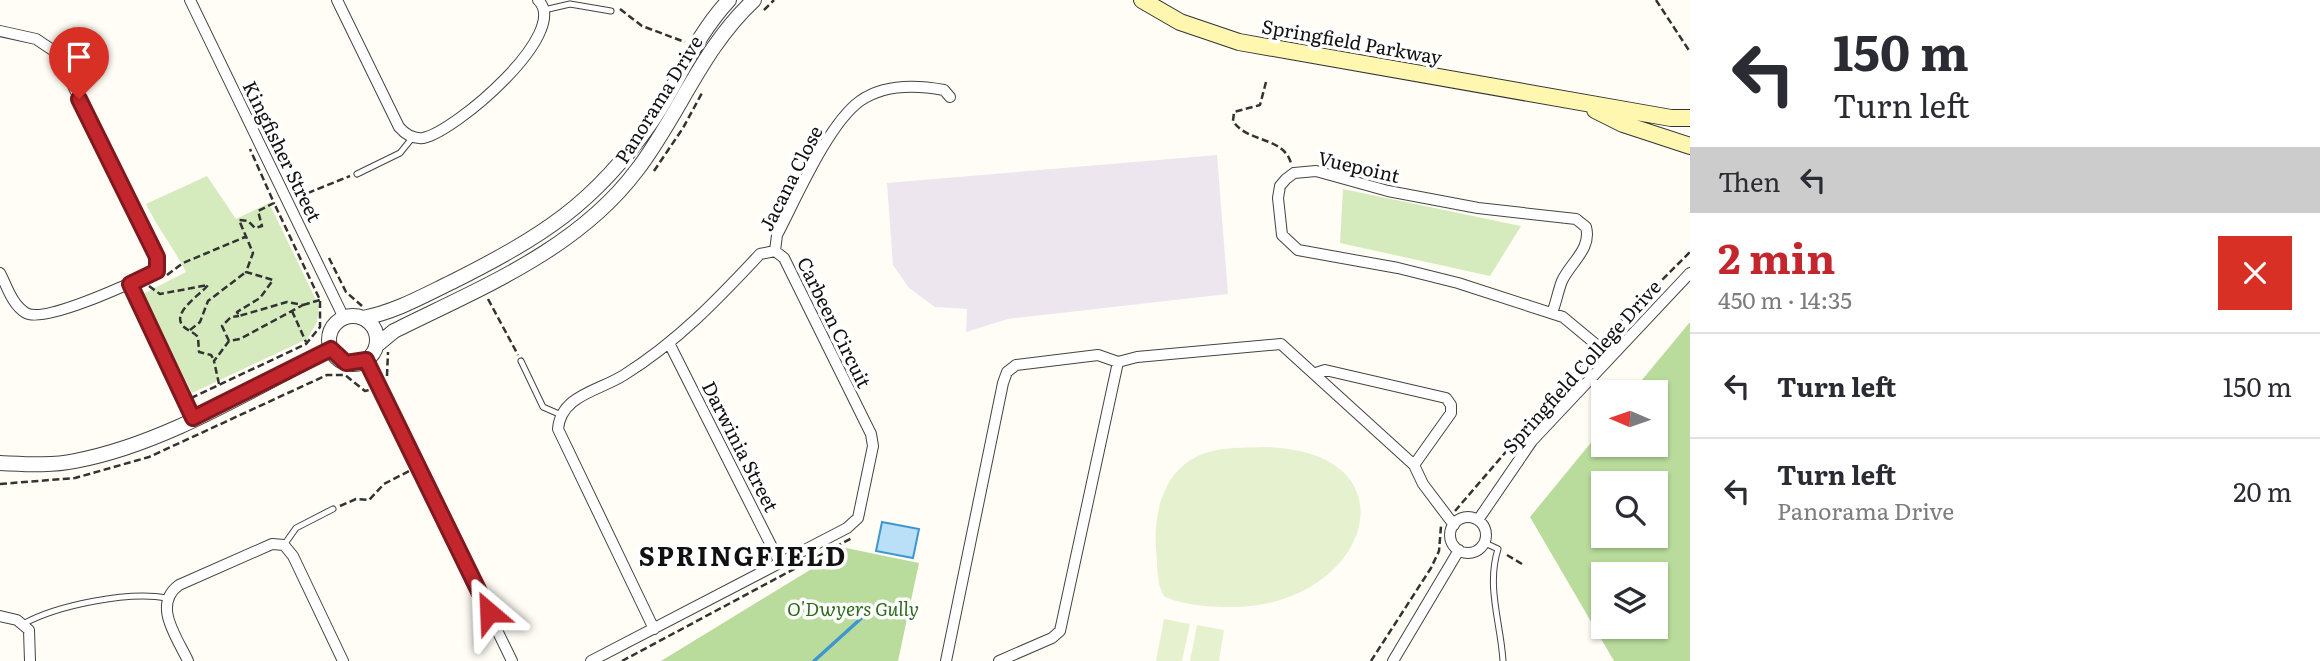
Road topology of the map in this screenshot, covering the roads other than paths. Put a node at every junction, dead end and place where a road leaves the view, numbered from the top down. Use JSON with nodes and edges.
{"nodes":[{"id":1,"x":190,"y":0,"type":"edge"},
{"id":2,"x":337,"y":0,"type":"edge"},
{"id":3,"x":729,"y":0,"type":"edge"},
{"id":4,"x":754,"y":0,"type":"edge"},
{"id":5,"x":1128,"y":0,"type":"edge"},
{"id":6,"x":1142,"y":0,"type":"edge"},
{"id":7,"x":541,"y":5,"type":"edge"},
{"id":8,"x":611,"y":11,"type":"dead end"},
{"id":9,"x":1156,"y":11,"type":"junction"},
{"id":10,"x":0,"y":31,"type":"edge"},
{"id":11,"x":950,"y":97,"type":"dead end"},
{"id":12,"x":1563,"y":99,"type":"junction"},
{"id":13,"x":1690,"y":118,"type":"edge"},
{"id":14,"x":414,"y":138,"type":"junction"},
{"id":15,"x":1690,"y":146,"type":"edge"},
{"id":16,"x":357,"y":174,"type":"road end"},
{"id":17,"x":775,"y":251,"type":"junction"},
{"id":18,"x":0,"y":273,"type":"edge"},
{"id":19,"x":1690,"y":273,"type":"edge"},
{"id":20,"x":130,"y":284,"type":"junction"},
{"id":21,"x":366,"y":313,"type":"junction"},
{"id":22,"x":1552,"y":313,"type":"junction"},
{"id":23,"x":344,"y":318,"type":"junction"},
{"id":24,"x":377,"y":345,"type":"junction"},
{"id":25,"x":670,"y":345,"type":"junction"},
{"id":26,"x":331,"y":349,"type":"junction"},
{"id":27,"x":1611,"y":356,"type":"junction"},
{"id":28,"x":366,"y":360,"type":"junction"},
{"id":29,"x":521,"y":361,"type":"road end"},
{"id":30,"x":1118,"y":362,"type":"junction"},
{"id":31,"x":1316,"y":373,"type":"junction"},
{"id":32,"x":559,"y":414,"type":"junction"},
{"id":33,"x":193,"y":418,"type":"junction"},
{"id":34,"x":0,"y":463,"type":"edge"},
{"id":35,"x":1415,"y":465,"type":"junction"},
{"id":36,"x":333,"y":509,"type":"road end"},
{"id":37,"x":1478,"y":520,"type":"junction"},
{"id":38,"x":1454,"y":525,"type":"junction"},
{"id":39,"x":1485,"y":543,"type":"junction"},
{"id":40,"x":284,"y":545,"type":"junction"},
{"id":41,"x":1459,"y":550,"type":"junction"},
{"id":42,"x":780,"y":563,"type":"junction"},
{"id":43,"x":167,"y":598,"type":"junction"},
{"id":44,"x":0,"y":616,"type":"edge"},
{"id":45,"x":23,"y":624,"type":"junction"},
{"id":46,"x":654,"y":629,"type":"junction"},
{"id":47,"x":30,"y":661,"type":"edge"},
{"id":48,"x":188,"y":661,"type":"edge"},
{"id":49,"x":343,"y":661,"type":"edge"},
{"id":50,"x":512,"y":661,"type":"edge"},
{"id":51,"x":591,"y":661,"type":"edge"},
{"id":52,"x":946,"y":661,"type":"edge"},
{"id":53,"x":999,"y":661,"type":"edge"},
{"id":54,"x":1393,"y":661,"type":"edge"},
{"id":55,"x":1503,"y":661,"type":"edge"}],
"edges":[{"from":1,"to":23,"type":"street","name":"Kingfisher Street"},
{"from":2,"to":14,"type":"street"},
{"from":3,"to":21,"type":"street","name":"Panorama Drive"},
{"from":4,"to":24,"type":"street","name":"Panorama Drive"},
{"from":5,"to":9,"type":"main road"},
{"from":6,"to":9,"type":"main road","name":"Springfield Parkway"},
{"from":7,"to":8,"type":"lane"},
{"from":7,"to":14,"type":"street"},
{"from":9,"to":12,"type":"main road","name":"Springfield Parkway"},
{"from":10,"to":20,"type":"street"},
{"from":11,"to":17,"type":"street","name":"Jacana Close"},
{"from":12,"to":13,"type":"main road","name":"Springfield Parkway"},
{"from":12,"to":15,"type":"main road","name":"Springfield Parkway"},
{"from":14,"to":16,"type":"lane"},
{"from":17,"to":25,"type":"street","name":"Carbeen Circuit"},
{"from":17,"to":42,"type":"street","name":"Carbeen Circuit"},
{"from":18,"to":20,"type":"street"},
{"from":19,"to":27,"type":"street","name":"Springfield College Drive"},
{"from":20,"to":33,"type":"lane"},
{"from":21,"to":23,"type":"street"},
{"from":21,"to":24,"type":"street"},
{"from":22,"to":22,"type":"street","name":"Vuepoint"},
{"from":22,"to":27,"type":"street","name":"Vuepoint"},
{"from":23,"to":26,"type":"street"},
{"from":24,"to":28,"type":"street"},
{"from":25,"to":32,"type":"street","name":"Carbeen Circuit"},
{"from":25,"to":42,"type":"street","name":"Darwinia Street"},
{"from":26,"to":28,"type":"street"},
{"from":26,"to":33,"type":"street"},
{"from":27,"to":37,"type":"street","name":"Springfield College Drive"},
{"from":28,"to":50,"type":"street"},
{"from":29,"to":32,"type":"lane"},
{"from":30,"to":31,"type":"street"},
{"from":30,"to":52,"type":"street"},
{"from":30,"to":53,"type":"street"},
{"from":31,"to":35,"type":"street"},
{"from":31,"to":35,"type":"street"},
{"from":32,"to":46,"type":"street"},
{"from":33,"to":34,"type":"street"},
{"from":35,"to":38,"type":"street"},
{"from":36,"to":40,"type":"lane"},
{"from":37,"to":38,"type":"street"},
{"from":37,"to":39,"type":"street"},
{"from":38,"to":41,"type":"street"},
{"from":39,"to":41,"type":"street"},
{"from":39,"to":55,"type":"lane"},
{"from":40,"to":43,"type":"street"},
{"from":40,"to":49,"type":"street"},
{"from":41,"to":54,"type":"street"},
{"from":42,"to":46,"type":"street"},
{"from":43,"to":45,"type":"lane"},
{"from":43,"to":48,"type":"street"},
{"from":44,"to":45,"type":"street"},
{"from":45,"to":47,"type":"street"},
{"from":46,"to":51,"type":"street"}]}
